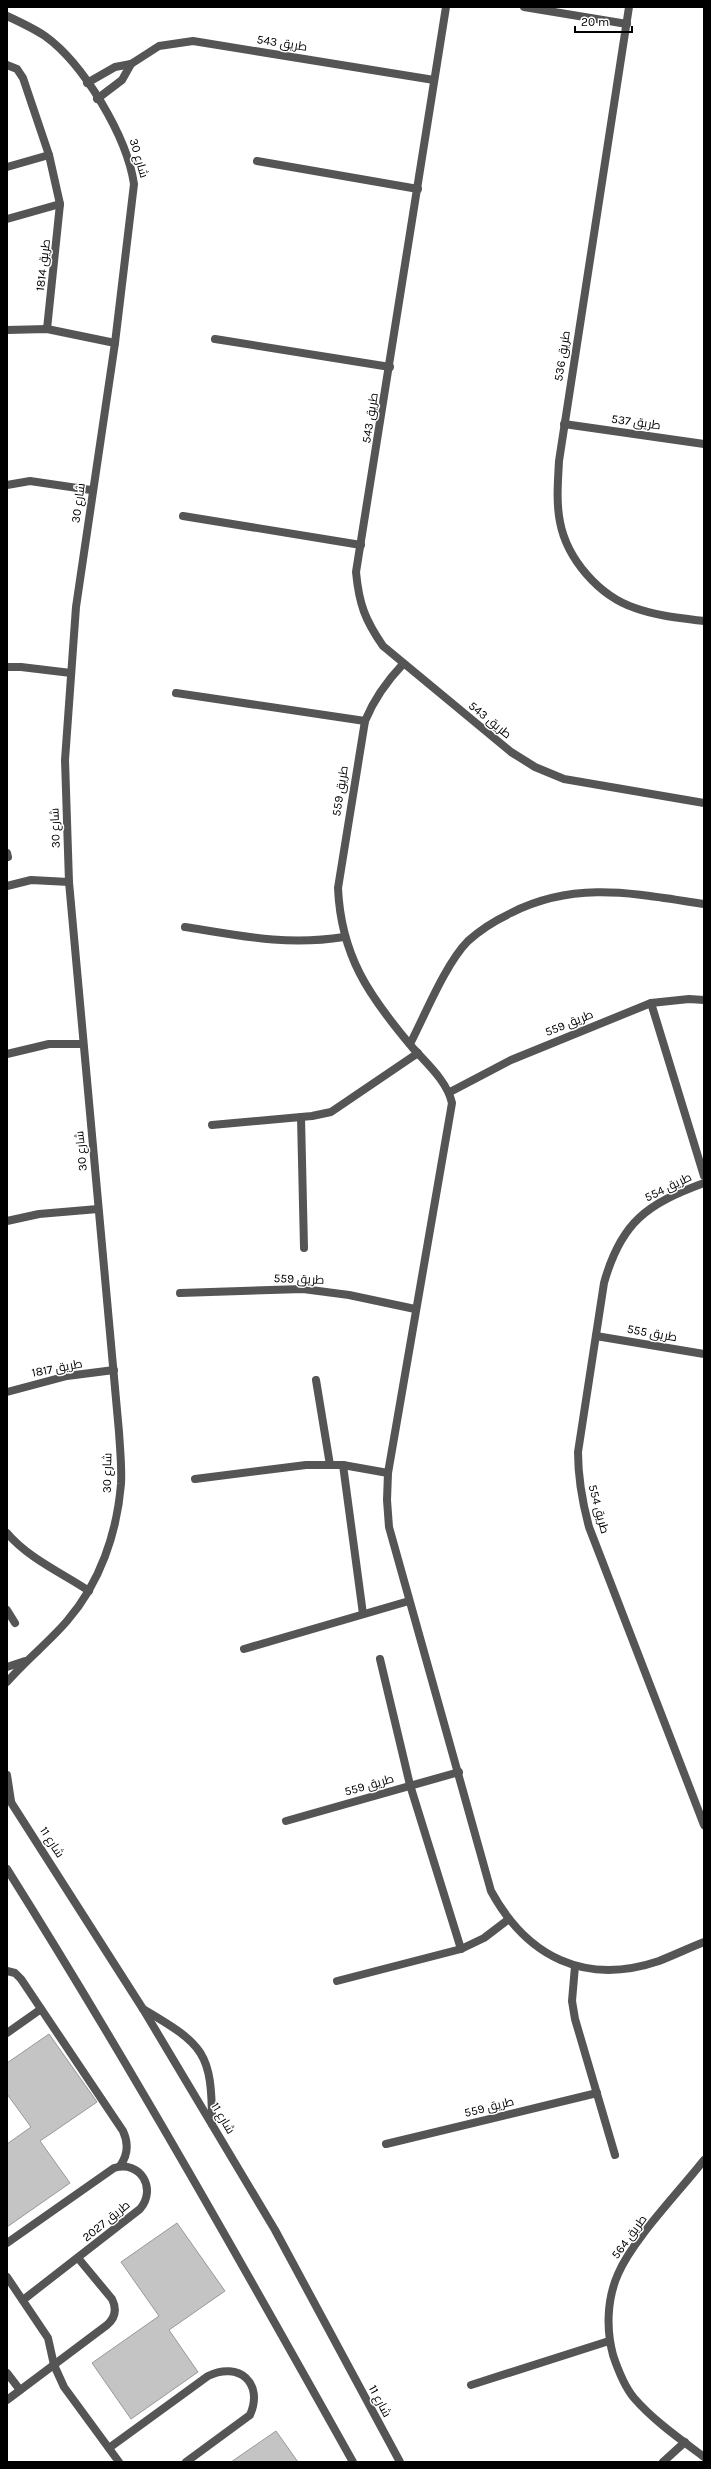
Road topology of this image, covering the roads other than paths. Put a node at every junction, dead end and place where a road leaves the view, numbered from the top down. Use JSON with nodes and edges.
{"nodes":[{"id":1,"x":446,"y":7,"type":"edge"},
{"id":2,"x":524,"y":7,"type":"edge"},
{"id":3,"x":629,"y":7,"type":"edge"},
{"id":4,"x":7,"y":16,"type":"edge"},
{"id":5,"x":627,"y":24,"type":"junction"},
{"id":6,"x":131,"y":64,"type":"junction"},
{"id":7,"x":7,"y":65,"type":"edge"},
{"id":8,"x":434,"y":80,"type":"junction"},
{"id":9,"x":87,"y":83,"type":"junction"},
{"id":10,"x":97,"y":99,"type":"junction"},
{"id":11,"x":49,"y":155,"type":"junction"},
{"id":12,"x":257,"y":161,"type":"dead end"},
{"id":13,"x":7,"y":167,"type":"edge"},
{"id":14,"x":418,"y":189,"type":"junction"},
{"id":15,"x":60,"y":204,"type":"junction"},
{"id":16,"x":7,"y":219,"type":"edge"},
{"id":17,"x":47,"y":329,"type":"junction"},
{"id":18,"x":7,"y":330,"type":"edge"},
{"id":19,"x":215,"y":339,"type":"dead end"},
{"id":20,"x":115,"y":343,"type":"junction"},
{"id":21,"x":390,"y":367,"type":"junction"},
{"id":22,"x":564,"y":424,"type":"junction"},
{"id":23,"x":704,"y":444,"type":"edge"},
{"id":24,"x":7,"y":485,"type":"edge"},
{"id":25,"x":92,"y":490,"type":"junction"},
{"id":26,"x":183,"y":516,"type":"dead end"},
{"id":27,"x":361,"y":545,"type":"junction"},
{"id":28,"x":704,"y":621,"type":"edge"},
{"id":29,"x":403,"y":664,"type":"junction"},
{"id":30,"x":7,"y":667,"type":"edge"},
{"id":31,"x":71,"y":673,"type":"junction"},
{"id":32,"x":176,"y":693,"type":"dead end"},
{"id":33,"x":365,"y":722,"type":"junction"},
{"id":34,"x":704,"y":803,"type":"edge"},
{"id":35,"x":69,"y":882,"type":"junction"},
{"id":36,"x":7,"y":886,"type":"edge"},
{"id":37,"x":704,"y":904,"type":"edge"},
{"id":38,"x":185,"y":928,"type":"dead end"},
{"id":39,"x":344,"y":937,"type":"junction"},
{"id":40,"x":704,"y":1000,"type":"edge"},
{"id":41,"x":651,"y":1003,"type":"junction"},
{"id":42,"x":82,"y":1044,"type":"junction"},
{"id":43,"x":410,"y":1044,"type":"junction"},
{"id":44,"x":418,"y":1053,"type":"junction"},
{"id":45,"x":7,"y":1054,"type":"edge"},
{"id":46,"x":450,"y":1092,"type":"junction"},
{"id":47,"x":302,"y":1117,"type":"junction"},
{"id":48,"x":212,"y":1125,"type":"dead end"},
{"id":49,"x":704,"y":1176,"type":"edge"},
{"id":50,"x":704,"y":1183,"type":"edge"},
{"id":51,"x":98,"y":1209,"type":"junction"},
{"id":52,"x":7,"y":1221,"type":"edge"},
{"id":53,"x":304,"y":1248,"type":"dead end"},
{"id":54,"x":180,"y":1292,"type":"dead end"},
{"id":55,"x":415,"y":1310,"type":"junction"},
{"id":56,"x":596,"y":1336,"type":"junction"},
{"id":57,"x":704,"y":1354,"type":"edge"},
{"id":58,"x":114,"y":1370,"type":"junction"},
{"id":59,"x":316,"y":1380,"type":"dead end"},
{"id":60,"x":7,"y":1392,"type":"edge"},
{"id":61,"x":330,"y":1465,"type":"junction"},
{"id":62,"x":343,"y":1465,"type":"junction"},
{"id":63,"x":388,"y":1473,"type":"junction"},
{"id":64,"x":195,"y":1479,"type":"dead end"},
{"id":65,"x":7,"y":1533,"type":"edge"},
{"id":66,"x":89,"y":1591,"type":"junction"},
{"id":67,"x":409,"y":1601,"type":"junction"},
{"id":68,"x":7,"y":1610,"type":"edge"},
{"id":69,"x":363,"y":1614,"type":"junction"},
{"id":70,"x":15,"y":1623,"type":"dead end"},
{"id":71,"x":244,"y":1649,"type":"dead end"},
{"id":72,"x":380,"y":1659,"type":"dead end"},
{"id":73,"x":25,"y":1661,"type":"junction"},
{"id":74,"x":7,"y":1667,"type":"edge"},
{"id":75,"x":7,"y":1682,"type":"edge"},
{"id":76,"x":458,"y":1772,"type":"junction"},
{"id":77,"x":7,"y":1775,"type":"edge"},
{"id":78,"x":410,"y":1785,"type":"junction"},
{"id":79,"x":9,"y":1799,"type":"edge"},
{"id":80,"x":286,"y":1821,"type":"dead end"},
{"id":81,"x":704,"y":1825,"type":"edge"},
{"id":82,"x":7,"y":1869,"type":"edge"},
{"id":83,"x":508,"y":1919,"type":"junction"},
{"id":84,"x":704,"y":1942,"type":"edge"},
{"id":85,"x":461,"y":1950,"type":"junction"},
{"id":86,"x":575,"y":1966,"type":"junction"},
{"id":87,"x":7,"y":1971,"type":"edge"},
{"id":88,"x":337,"y":1981,"type":"dead end"},
{"id":89,"x":41,"y":2009,"type":"junction"},
{"id":90,"x":143,"y":2009,"type":"junction"},
{"id":91,"x":7,"y":2033,"type":"edge"},
{"id":92,"x":597,"y":2093,"type":"junction"},
{"id":93,"x":212,"y":2124,"type":"junction"},
{"id":94,"x":386,"y":2144,"type":"dead end"},
{"id":95,"x":615,"y":2155,"type":"dead end"},
{"id":96,"x":704,"y":2160,"type":"edge"},
{"id":97,"x":120,"y":2166,"type":"junction"},
{"id":98,"x":7,"y":2243,"type":"edge"},
{"id":99,"x":78,"y":2258,"type":"junction"},
{"id":100,"x":7,"y":2277,"type":"edge"},
{"id":101,"x":23,"y":2300,"type":"junction"},
{"id":102,"x":609,"y":2341,"type":"junction"},
{"id":103,"x":54,"y":2365,"type":"junction"},
{"id":104,"x":7,"y":2373,"type":"edge"},
{"id":105,"x":471,"y":2385,"type":"dead end"},
{"id":106,"x":20,"y":2390,"type":"junction"},
{"id":107,"x":7,"y":2400,"type":"edge"},
{"id":108,"x":685,"y":2442,"type":"junction"},
{"id":109,"x":109,"y":2448,"type":"junction"},
{"id":110,"x":704,"y":2457,"type":"edge"},
{"id":111,"x":119,"y":2462,"type":"edge"},
{"id":112,"x":186,"y":2462,"type":"edge"},
{"id":113,"x":353,"y":2462,"type":"edge"},
{"id":114,"x":400,"y":2462,"type":"edge"},
{"id":115,"x":663,"y":2462,"type":"edge"}],
"edges":[{"from":1,"to":8,"type":"street","name":"طريق 543"},
{"from":2,"to":5,"type":"street"},
{"from":3,"to":5,"type":"street","name":"طريق 536"},
{"from":4,"to":9,"type":"street","name":"شارع 30"},
{"from":5,"to":22,"type":"street","name":"طريق 536"},
{"from":6,"to":8,"type":"street","name":"طريق 543"},
{"from":6,"to":9,"type":"street","name":"طريق 543"},
{"from":6,"to":10,"type":"street","name":"طريق 543"},
{"from":7,"to":11,"type":"street","name":"طريق 1814"},
{"from":8,"to":14,"type":"street","name":"طريق 543"},
{"from":9,"to":10,"type":"street","name":"شارع 30"},
{"from":10,"to":20,"type":"street","name":"شارع 30"},
{"from":11,"to":13,"type":"street"},
{"from":11,"to":15,"type":"street","name":"طريق 1814"},
{"from":12,"to":14,"type":"street"},
{"from":14,"to":21,"type":"street","name":"طريق 543"},
{"from":15,"to":16,"type":"street"},
{"from":15,"to":17,"type":"street","name":"طريق 1814"},
{"from":17,"to":18,"type":"street"},
{"from":17,"to":20,"type":"street"},
{"from":19,"to":21,"type":"street"},
{"from":20,"to":25,"type":"street","name":"شارع 30"},
{"from":21,"to":27,"type":"street","name":"طريق 543"},
{"from":22,"to":23,"type":"street","name":"طريق 537"},
{"from":22,"to":28,"type":"street","name":"طريق 536"},
{"from":24,"to":25,"type":"street"},
{"from":25,"to":31,"type":"street","name":"شارع 30"},
{"from":26,"to":27,"type":"street"},
{"from":27,"to":29,"type":"street","name":"طريق 543"},
{"from":29,"to":33,"type":"street","name":"طريق 559"},
{"from":29,"to":34,"type":"street","name":"طريق 543"},
{"from":30,"to":31,"type":"street"},
{"from":31,"to":35,"type":"street","name":"شارع 30"},
{"from":32,"to":33,"type":"street"},
{"from":33,"to":39,"type":"street","name":"طريق 559"},
{"from":35,"to":36,"type":"street"},
{"from":35,"to":42,"type":"street","name":"شارع 30"},
{"from":37,"to":43,"type":"street"},
{"from":38,"to":39,"type":"street"},
{"from":39,"to":43,"type":"street","name":"طريق 559"},
{"from":40,"to":41,"type":"street","name":"طريق 559"},
{"from":41,"to":46,"type":"street","name":"طريق 559"},
{"from":41,"to":49,"type":"street"},
{"from":42,"to":45,"type":"street"},
{"from":42,"to":51,"type":"street","name":"شارع 30"},
{"from":43,"to":44,"type":"street","name":"طريق 559"},
{"from":44,"to":46,"type":"street","name":"طريق 559"},
{"from":44,"to":47,"type":"street"},
{"from":46,"to":55,"type":"street"},
{"from":47,"to":48,"type":"street"},
{"from":47,"to":53,"type":"street"},
{"from":50,"to":56,"type":"street","name":"طريق 554"},
{"from":51,"to":52,"type":"street"},
{"from":51,"to":58,"type":"street","name":"شارع 30"},
{"from":54,"to":55,"type":"street","name":"طريق 559"},
{"from":55,"to":63,"type":"street"},
{"from":56,"to":57,"type":"street","name":"طريق 555"},
{"from":56,"to":81,"type":"street","name":"طريق 554"},
{"from":58,"to":60,"type":"street","name":"طريق 1817"},
{"from":58,"to":66,"type":"street","name":"شارع 30"},
{"from":59,"to":61,"type":"street"},
{"from":61,"to":62,"type":"street"},
{"from":61,"to":64,"type":"street"},
{"from":62,"to":63,"type":"street"},
{"from":62,"to":69,"type":"street"},
{"from":63,"to":67,"type":"street"},
{"from":65,"to":66,"type":"street"},
{"from":66,"to":73,"type":"street","name":"شارع 30"},
{"from":67,"to":69,"type":"street"},
{"from":67,"to":76,"type":"street"},
{"from":68,"to":70,"type":"street"},
{"from":69,"to":71,"type":"street"},
{"from":72,"to":78,"type":"street"},
{"from":73,"to":74,"type":"street","name":"شارع 30"},
{"from":73,"to":75,"type":"street","name":"شارع 30"},
{"from":76,"to":78,"type":"street","name":"طريق 559"},
{"from":76,"to":83,"type":"street"},
{"from":77,"to":79,"type":"street"},
{"from":78,"to":80,"type":"street","name":"طريق 559"},
{"from":78,"to":85,"type":"street"},
{"from":79,"to":90,"type":"street","name":"شارع 11"},
{"from":82,"to":113,"type":"street"},
{"from":83,"to":85,"type":"street"},
{"from":83,"to":86,"type":"street"},
{"from":84,"to":86,"type":"street"},
{"from":85,"to":88,"type":"street"},
{"from":86,"to":92,"type":"street"},
{"from":87,"to":89,"type":"street"},
{"from":89,"to":91,"type":"street"},
{"from":89,"to":97,"type":"street"},
{"from":90,"to":93,"type":"street","name":"شارع 11"},
{"from":90,"to":93,"type":"street"},
{"from":92,"to":94,"type":"street","name":"طريق 559"},
{"from":92,"to":95,"type":"street"},
{"from":93,"to":114,"type":"street","name":"شارع 11"},
{"from":96,"to":102,"type":"street","name":"طريق 564"},
{"from":97,"to":98,"type":"street"},
{"from":97,"to":99,"type":"street","name":"طريق 2027"},
{"from":99,"to":101,"type":"street","name":"طريق 2027"},
{"from":99,"to":103,"type":"street"},
{"from":100,"to":101,"type":"street"},
{"from":101,"to":103,"type":"street"},
{"from":102,"to":105,"type":"street"},
{"from":102,"to":108,"type":"street","name":"طريق 564"},
{"from":103,"to":106,"type":"street"},
{"from":103,"to":109,"type":"street"},
{"from":104,"to":106,"type":"street"},
{"from":106,"to":107,"type":"street"},
{"from":108,"to":110,"type":"street","name":"طريق 564"},
{"from":108,"to":115,"type":"street"},
{"from":109,"to":111,"type":"street"},
{"from":109,"to":112,"type":"street"}]}
